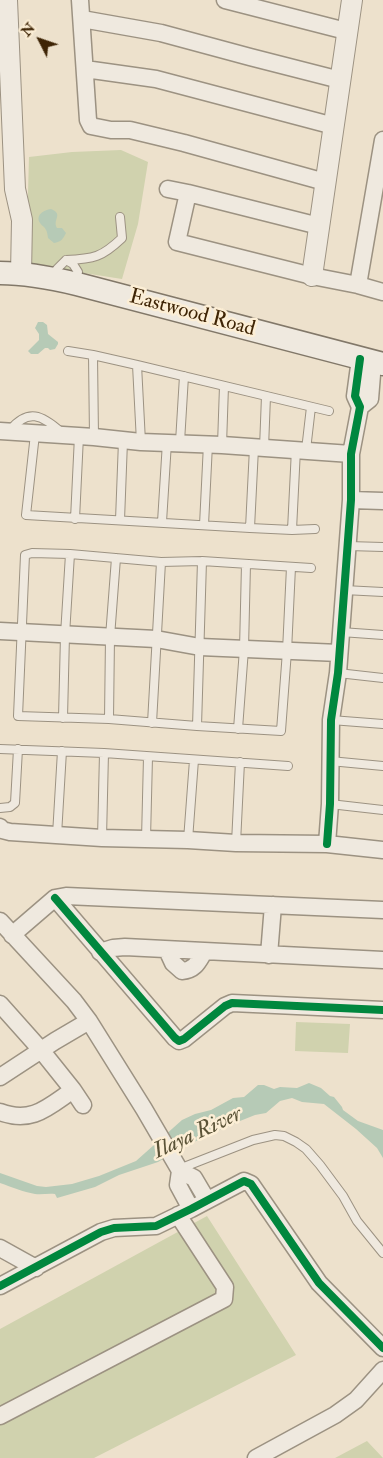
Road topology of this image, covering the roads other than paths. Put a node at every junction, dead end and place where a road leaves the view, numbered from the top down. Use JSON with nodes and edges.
{"nodes":[{"id":1,"x":7,"y":0,"type":"edge"},
{"id":2,"x":80,"y":0,"type":"edge"},
{"id":3,"x":225,"y":0,"type":"edge"},
{"id":4,"x":352,"y":0,"type":"edge"},
{"id":5,"x":82,"y":19,"type":"junction"},
{"id":6,"x":346,"y":31,"type":"junction"},
{"id":7,"x":85,"y":69,"type":"junction"},
{"id":8,"x":340,"y":80,"type":"junction"},
{"id":9,"x":6,"y":87,"type":"edge"},
{"id":10,"x":334,"y":126,"type":"junction"},
{"id":11,"x":383,"y":140,"type":"edge"},
{"id":12,"x":325,"y":182,"type":"junction"},
{"id":13,"x":168,"y":189,"type":"dead end"},
{"id":14,"x":188,"y":193,"type":"junction"},
{"id":15,"x":120,"y":217,"type":"dead end"},
{"id":16,"x":319,"y":226,"type":"junction"},
{"id":17,"x":66,"y":260,"type":"junction"},
{"id":18,"x":10,"y":273,"type":"edge"},
{"id":19,"x":312,"y":276,"type":"junction"},
{"id":20,"x":83,"y":277,"type":"dead end"},
{"id":21,"x":53,"y":279,"type":"junction"},
{"id":22,"x":358,"y":285,"type":"junction"},
{"id":23,"x":383,"y":292,"type":"edge"},
{"id":24,"x":68,"y":351,"type":"dead end"},
{"id":25,"x":93,"y":354,"type":"junction"},
{"id":26,"x":372,"y":361,"type":"edge"},
{"id":27,"x":137,"y":365,"type":"junction"},
{"id":28,"x":184,"y":376,"type":"junction"},
{"id":29,"x":224,"y":386,"type":"junction"},
{"id":30,"x":266,"y":396,"type":"junction"},
{"id":31,"x":311,"y":407,"type":"junction"},
{"id":32,"x":329,"y":411,"type":"dead end"},
{"id":33,"x":4,"y":431,"type":"edge"},
{"id":34,"x":35,"y":434,"type":"junction"},
{"id":35,"x":79,"y":436,"type":"junction"},
{"id":36,"x":123,"y":441,"type":"junction"},
{"id":37,"x":140,"y":442,"type":"junction"},
{"id":38,"x":173,"y":442,"type":"junction"},
{"id":39,"x":215,"y":444,"type":"junction"},
{"id":40,"x":259,"y":448,"type":"junction"},
{"id":41,"x":301,"y":450,"type":"junction"},
{"id":42,"x":351,"y":454,"type":"junction"},
{"id":43,"x":350,"y":500,"type":"junction"},
{"id":44,"x":383,"y":501,"type":"edge"},
{"id":45,"x":75,"y":518,"type":"junction"},
{"id":46,"x":120,"y":520,"type":"junction"},
{"id":47,"x":162,"y":522,"type":"junction"},
{"id":48,"x":204,"y":525,"type":"junction"},
{"id":49,"x":250,"y":528,"type":"junction"},
{"id":50,"x":315,"y":528,"type":"dead end"},
{"id":51,"x":292,"y":530,"type":"junction"},
{"id":52,"x":346,"y":546,"type":"junction"},
{"id":53,"x":383,"y":547,"type":"edge"},
{"id":54,"x":70,"y":554,"type":"junction"},
{"id":55,"x":116,"y":558,"type":"junction"},
{"id":56,"x":202,"y":561,"type":"junction"},
{"id":57,"x":161,"y":562,"type":"junction"},
{"id":58,"x":246,"y":564,"type":"junction"},
{"id":59,"x":291,"y":567,"type":"junction"},
{"id":60,"x":311,"y":568,"type":"dead end"},
{"id":61,"x":344,"y":590,"type":"junction"},
{"id":62,"x":383,"y":592,"type":"edge"},
{"id":63,"x":0,"y":631,"type":"edge"},
{"id":64,"x":21,"y":632,"type":"junction"},
{"id":65,"x":341,"y":632,"type":"junction"},
{"id":66,"x":383,"y":634,"type":"edge"},
{"id":67,"x":65,"y":635,"type":"junction"},
{"id":68,"x":110,"y":637,"type":"junction"},
{"id":69,"x":156,"y":639,"type":"junction"},
{"id":70,"x":200,"y":647,"type":"junction"},
{"id":71,"x":244,"y":649,"type":"junction"},
{"id":72,"x":287,"y":651,"type":"junction"},
{"id":73,"x":339,"y":653,"type":"junction"},
{"id":74,"x":338,"y":672,"type":"junction"},
{"id":75,"x":383,"y":678,"type":"edge"},
{"id":76,"x":63,"y":718,"type":"junction"},
{"id":77,"x":109,"y":719,"type":"junction"},
{"id":78,"x":331,"y":720,"type":"junction"},
{"id":79,"x":152,"y":723,"type":"junction"},
{"id":80,"x":383,"y":724,"type":"edge"},
{"id":81,"x":198,"y":726,"type":"junction"},
{"id":82,"x":238,"y":728,"type":"junction"},
{"id":83,"x":0,"y":749,"type":"edge"},
{"id":84,"x":18,"y":749,"type":"junction"},
{"id":85,"x":62,"y":751,"type":"junction"},
{"id":86,"x":104,"y":753,"type":"junction"},
{"id":87,"x":148,"y":757,"type":"junction"},
{"id":88,"x":194,"y":760,"type":"junction"},
{"id":89,"x":330,"y":761,"type":"junction"},
{"id":90,"x":240,"y":762,"type":"junction"},
{"id":91,"x":288,"y":766,"type":"dead end"},
{"id":92,"x":383,"y":766,"type":"edge"},
{"id":93,"x":330,"y":804,"type":"junction"},
{"id":94,"x":0,"y":808,"type":"edge"},
{"id":95,"x":383,"y":810,"type":"edge"},
{"id":96,"x":0,"y":828,"type":"edge"},
{"id":97,"x":57,"y":835,"type":"junction"},
{"id":98,"x":102,"y":838,"type":"junction"},
{"id":99,"x":146,"y":839,"type":"junction"},
{"id":100,"x":188,"y":840,"type":"junction"},
{"id":101,"x":236,"y":843,"type":"junction"},
{"id":102,"x":327,"y":844,"type":"junction"},
{"id":103,"x":383,"y":850,"type":"edge"},
{"id":104,"x":54,"y":898,"type":"junction"},
{"id":105,"x":273,"y":905,"type":"junction"},
{"id":106,"x":383,"y":910,"type":"edge"},
{"id":107,"x":0,"y":921,"type":"edge"},
{"id":108,"x":12,"y":935,"type":"junction"},
{"id":109,"x":100,"y":952,"type":"junction"},
{"id":110,"x":269,"y":955,"type":"junction"},
{"id":111,"x":383,"y":960,"type":"edge"},
{"id":112,"x":0,"y":1004,"type":"edge"},
{"id":113,"x":383,"y":1010,"type":"edge"},
{"id":114,"x":89,"y":1021,"type":"junction"},
{"id":115,"x":41,"y":1050,"type":"junction"},
{"id":116,"x":0,"y":1076,"type":"edge"},
{"id":117,"x":73,"y":1090,"type":"junction"},
{"id":118,"x":83,"y":1105,"type":"dead end"},
{"id":119,"x":0,"y":1112,"type":"edge"},
{"id":120,"x":178,"y":1168,"type":"junction"},
{"id":121,"x":208,"y":1200,"type":"junction"},
{"id":122,"x":185,"y":1212,"type":"junction"},
{"id":123,"x":0,"y":1248,"type":"edge"},
{"id":124,"x":383,"y":1253,"type":"edge"},
{"id":125,"x":36,"y":1268,"type":"junction"},
{"id":126,"x":0,"y":1286,"type":"edge"},
{"id":127,"x":383,"y":1348,"type":"edge"},
{"id":128,"x":383,"y":1370,"type":"edge"},
{"id":129,"x":0,"y":1416,"type":"edge"},
{"id":130,"x":256,"y":1458,"type":"edge"}],
"edges":[{"from":1,"to":9,"type":"street"},
{"from":2,"to":5,"type":"street"},
{"from":3,"to":6,"type":"street"},
{"from":4,"to":6,"type":"street"},
{"from":5,"to":7,"type":"street"},
{"from":5,"to":8,"type":"street"},
{"from":6,"to":8,"type":"street"},
{"from":7,"to":10,"type":"street"},
{"from":7,"to":12,"type":"street"},
{"from":8,"to":10,"type":"street"},
{"from":9,"to":18,"type":"street"},
{"from":10,"to":12,"type":"street"},
{"from":11,"to":22,"type":"street"},
{"from":12,"to":16,"type":"street"},
{"from":13,"to":14,"type":"street"},
{"from":14,"to":16,"type":"street"},
{"from":14,"to":19,"type":"street"},
{"from":15,"to":17,"type":"lane"},
{"from":16,"to":19,"type":"street"},
{"from":17,"to":20,"type":"lane"},
{"from":17,"to":21,"type":"lane"},
{"from":18,"to":21,"type":"main road","name":"Eastwood Road"},
{"from":19,"to":22,"type":"street"},
{"from":21,"to":26,"type":"main road","name":"Eastwood Road"},
{"from":22,"to":23,"type":"street"},
{"from":24,"to":25,"type":"lane"},
{"from":25,"to":27,"type":"lane"},
{"from":25,"to":35,"type":"lane"},
{"from":26,"to":42,"type":"street"},
{"from":27,"to":28,"type":"lane"},
{"from":27,"to":37,"type":"lane"},
{"from":28,"to":29,"type":"lane"},
{"from":28,"to":38,"type":"lane"},
{"from":29,"to":30,"type":"lane"},
{"from":29,"to":39,"type":"lane"},
{"from":30,"to":31,"type":"lane"},
{"from":30,"to":40,"type":"lane"},
{"from":31,"to":32,"type":"lane"},
{"from":31,"to":41,"type":"lane"},
{"from":33,"to":34,"type":"street"},
{"from":33,"to":35,"type":"lane"},
{"from":34,"to":35,"type":"street"},
{"from":34,"to":45,"type":"lane"},
{"from":35,"to":36,"type":"street"},
{"from":35,"to":45,"type":"lane"},
{"from":36,"to":37,"type":"street"},
{"from":36,"to":46,"type":"lane"},
{"from":37,"to":38,"type":"street"},
{"from":38,"to":39,"type":"street"},
{"from":38,"to":47,"type":"lane"},
{"from":39,"to":40,"type":"street"},
{"from":39,"to":48,"type":"lane"},
{"from":40,"to":41,"type":"street"},
{"from":40,"to":49,"type":"lane"},
{"from":41,"to":42,"type":"street"},
{"from":41,"to":51,"type":"lane"},
{"from":42,"to":43,"type":"street"},
{"from":43,"to":44,"type":"street"},
{"from":43,"to":52,"type":"street"},
{"from":45,"to":46,"type":"lane"},
{"from":46,"to":47,"type":"lane"},
{"from":47,"to":48,"type":"lane"},
{"from":48,"to":49,"type":"lane"},
{"from":49,"to":51,"type":"lane"},
{"from":50,"to":51,"type":"lane"},
{"from":52,"to":53,"type":"lane"},
{"from":52,"to":61,"type":"street"},
{"from":54,"to":55,"type":"lane"},
{"from":54,"to":64,"type":"lane"},
{"from":54,"to":67,"type":"lane"},
{"from":55,"to":57,"type":"lane"},
{"from":55,"to":68,"type":"lane"},
{"from":56,"to":57,"type":"lane"},
{"from":56,"to":58,"type":"lane"},
{"from":56,"to":70,"type":"lane"},
{"from":57,"to":69,"type":"lane"},
{"from":58,"to":59,"type":"lane"},
{"from":58,"to":71,"type":"lane"},
{"from":59,"to":60,"type":"lane"},
{"from":59,"to":72,"type":"lane"},
{"from":61,"to":62,"type":"lane"},
{"from":61,"to":65,"type":"street"},
{"from":63,"to":64,"type":"street"},
{"from":64,"to":67,"type":"street"},
{"from":64,"to":76,"type":"lane"},
{"from":65,"to":66,"type":"lane"},
{"from":65,"to":73,"type":"street"},
{"from":67,"to":68,"type":"street"},
{"from":67,"to":76,"type":"lane"},
{"from":68,"to":69,"type":"street"},
{"from":68,"to":77,"type":"lane"},
{"from":69,"to":70,"type":"street"},
{"from":69,"to":79,"type":"lane"},
{"from":70,"to":71,"type":"street"},
{"from":70,"to":81,"type":"lane"},
{"from":71,"to":72,"type":"street"},
{"from":71,"to":82,"type":"lane"},
{"from":72,"to":73,"type":"street"},
{"from":72,"to":82,"type":"lane"},
{"from":73,"to":74,"type":"street"},
{"from":74,"to":75,"type":"lane"},
{"from":74,"to":78,"type":"street"},
{"from":76,"to":77,"type":"lane"},
{"from":77,"to":79,"type":"lane"},
{"from":78,"to":80,"type":"lane"},
{"from":78,"to":89,"type":"street"},
{"from":79,"to":81,"type":"lane"},
{"from":81,"to":82,"type":"lane"},
{"from":83,"to":84,"type":"lane"},
{"from":84,"to":85,"type":"lane"},
{"from":84,"to":94,"type":"lane"},
{"from":85,"to":86,"type":"lane"},
{"from":85,"to":97,"type":"lane"},
{"from":86,"to":87,"type":"lane"},
{"from":86,"to":98,"type":"lane"},
{"from":87,"to":88,"type":"lane"},
{"from":87,"to":99,"type":"lane"},
{"from":88,"to":90,"type":"lane"},
{"from":88,"to":100,"type":"lane"},
{"from":89,"to":92,"type":"lane"},
{"from":89,"to":93,"type":"street"},
{"from":90,"to":91,"type":"lane"},
{"from":90,"to":101,"type":"lane"},
{"from":93,"to":95,"type":"lane"},
{"from":93,"to":102,"type":"street"},
{"from":96,"to":97,"type":"street"},
{"from":97,"to":98,"type":"street"},
{"from":98,"to":99,"type":"street"},
{"from":99,"to":100,"type":"street"},
{"from":100,"to":101,"type":"street"},
{"from":101,"to":102,"type":"street"},
{"from":102,"to":103,"type":"street"},
{"from":104,"to":105,"type":"street"},
{"from":104,"to":108,"type":"street"},
{"from":104,"to":109,"type":"street"},
{"from":105,"to":106,"type":"street"},
{"from":105,"to":110,"type":"street"},
{"from":107,"to":108,"type":"street"},
{"from":108,"to":114,"type":"street"},
{"from":109,"to":110,"type":"street"},
{"from":109,"to":113,"type":"street"},
{"from":110,"to":111,"type":"street"},
{"from":112,"to":115,"type":"street"},
{"from":114,"to":115,"type":"street"},
{"from":114,"to":120,"type":"street"},
{"from":115,"to":116,"type":"street"},
{"from":115,"to":117,"type":"street"},
{"from":117,"to":118,"type":"street"},
{"from":117,"to":119,"type":"street"},
{"from":120,"to":121,"type":"street"},
{"from":120,"to":122,"type":"street"},
{"from":120,"to":124,"type":"lane"},
{"from":121,"to":122,"type":"street"},
{"from":121,"to":127,"type":"street"},
{"from":122,"to":125,"type":"street"},
{"from":122,"to":129,"type":"street"},
{"from":123,"to":125,"type":"street"},
{"from":125,"to":126,"type":"street"},
{"from":128,"to":130,"type":"street"}]}
